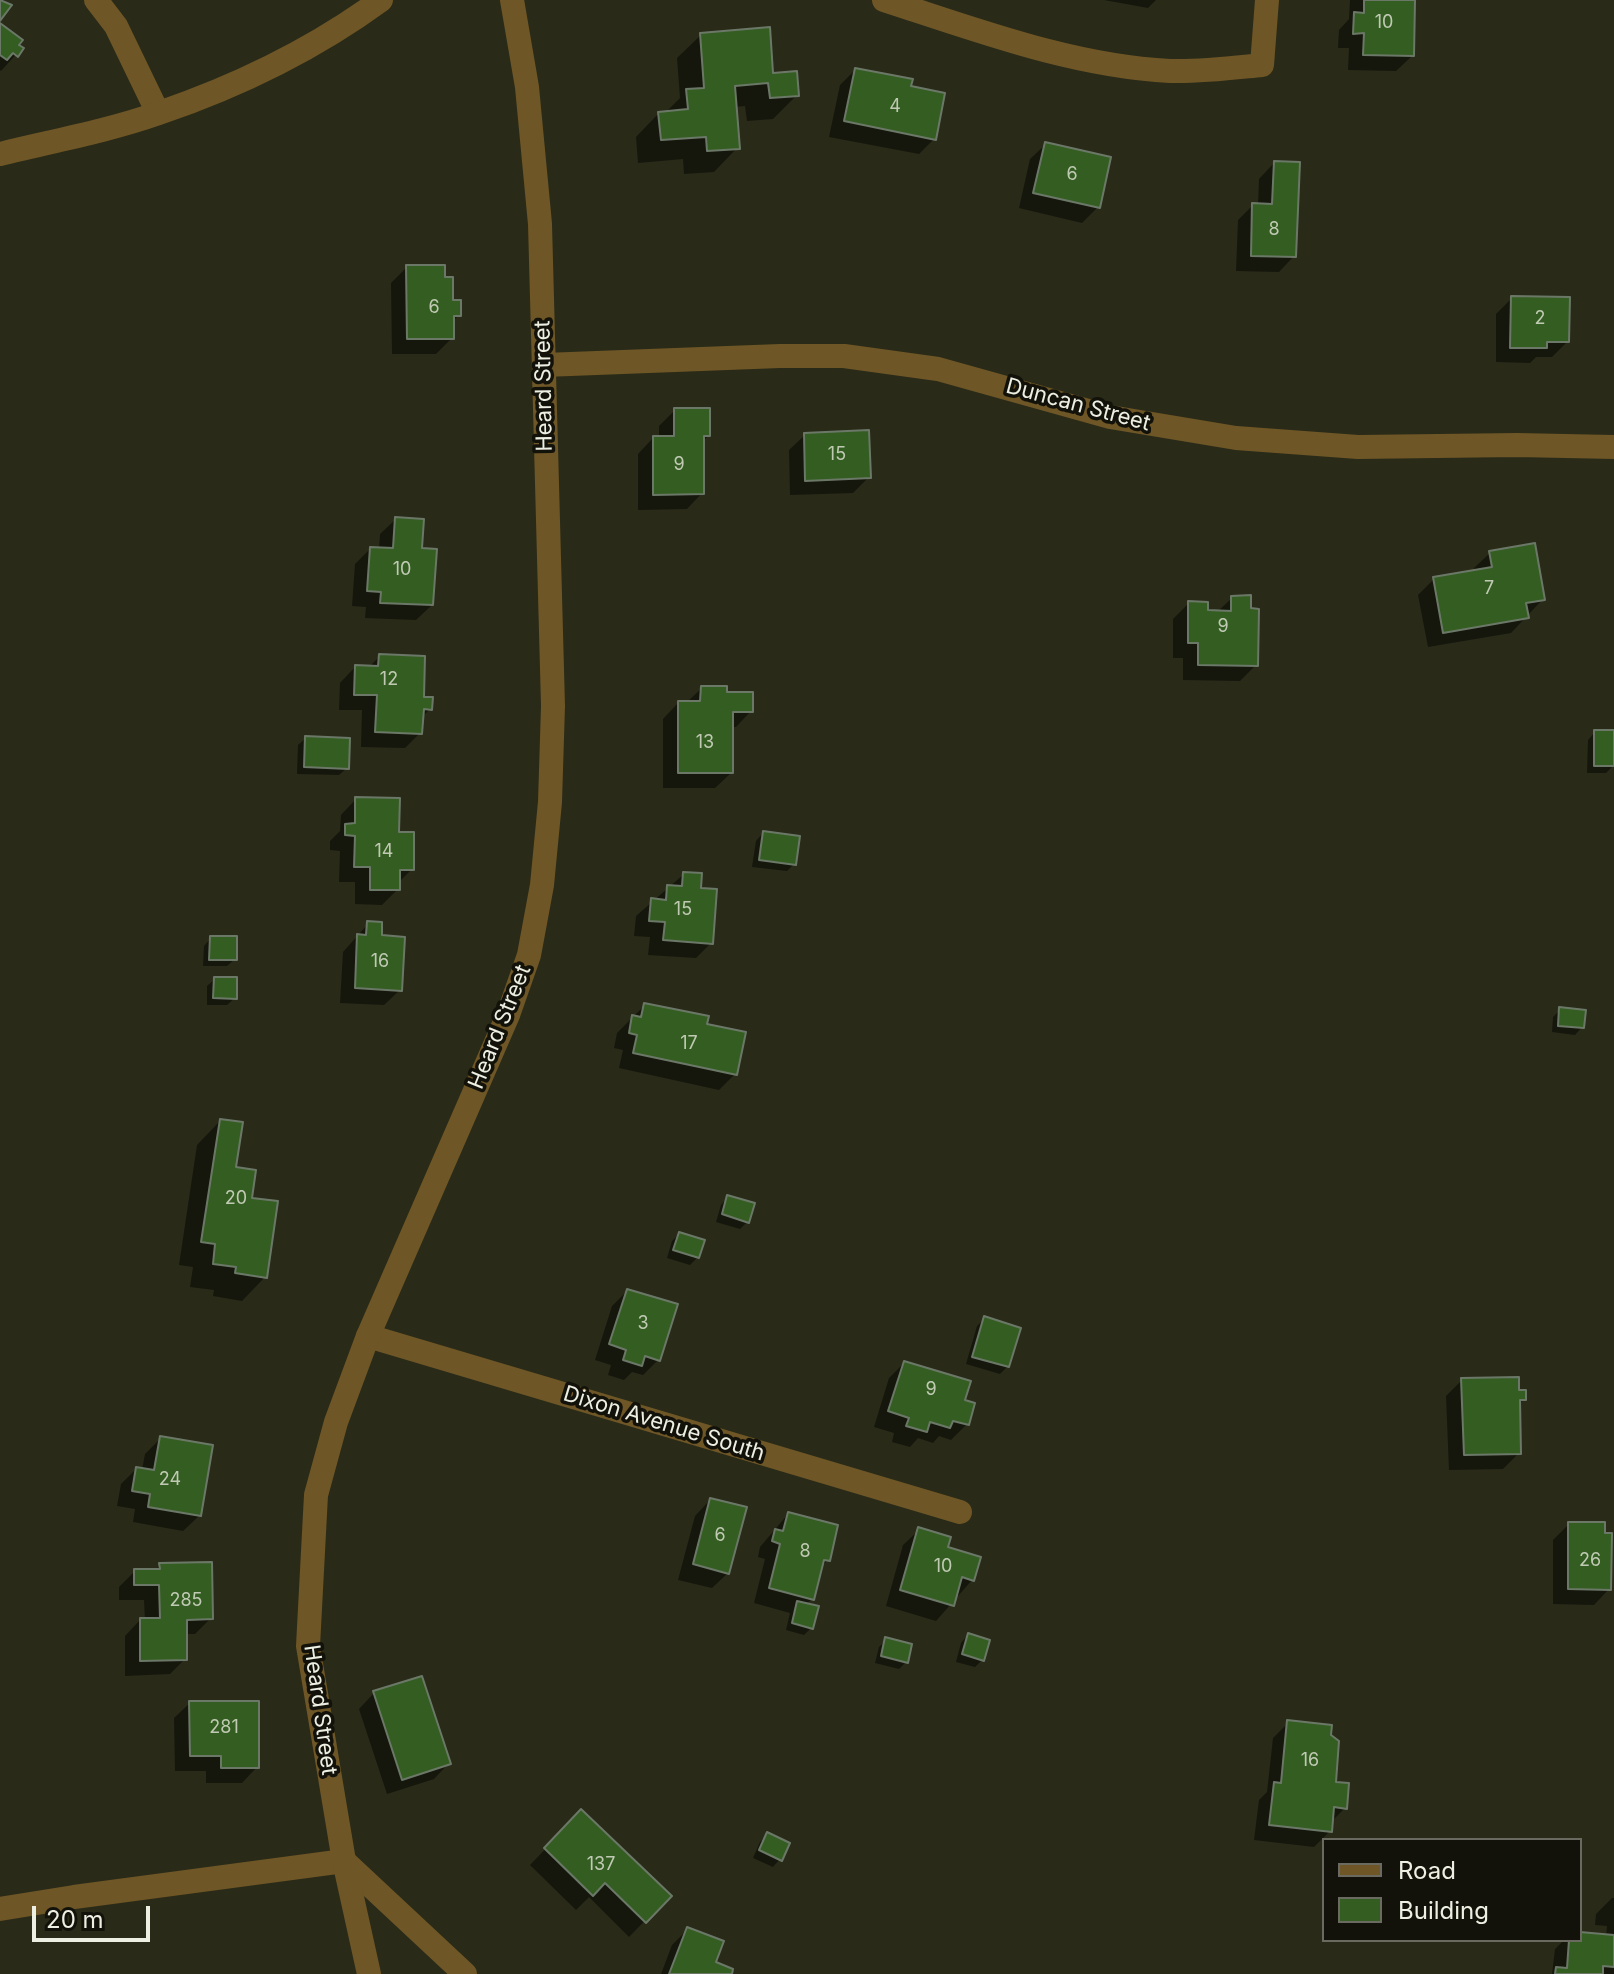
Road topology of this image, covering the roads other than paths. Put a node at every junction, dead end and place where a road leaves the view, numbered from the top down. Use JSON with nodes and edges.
{"nodes":[{"id":1,"x":96,"y":0,"type":"edge"},
{"id":2,"x":381,"y":0,"type":"edge"},
{"id":3,"x":512,"y":0,"type":"edge"},
{"id":4,"x":884,"y":0,"type":"edge"},
{"id":5,"x":1267,"y":0,"type":"edge"},
{"id":6,"x":158,"y":113,"type":"junction"},
{"id":7,"x":0,"y":154,"type":"edge"},
{"id":8,"x":544,"y":365,"type":"junction"},
{"id":9,"x":1614,"y":447,"type":"edge"},
{"id":10,"x":368,"y":1336,"type":"junction"},
{"id":11,"x":960,"y":1512,"type":"dead end"},
{"id":12,"x":344,"y":1861,"type":"junction"},
{"id":13,"x":0,"y":1909,"type":"edge"},
{"id":14,"x":369,"y":1974,"type":"edge"},
{"id":15,"x":465,"y":1974,"type":"edge"}],
"edges":[{"from":1,"to":6,"type":"street"},
{"from":2,"to":6,"type":"street"},
{"from":3,"to":8,"type":"street","name":"Heard Street"},
{"from":4,"to":5,"type":"street"},
{"from":6,"to":7,"type":"street"},
{"from":8,"to":9,"type":"street","name":"Duncan Street"},
{"from":8,"to":10,"type":"street","name":"Heard Street"},
{"from":10,"to":11,"type":"street","name":"Dixon Avenue South"},
{"from":10,"to":12,"type":"street","name":"Heard Street"},
{"from":12,"to":13,"type":"street"},
{"from":12,"to":14,"type":"street","name":"Heard Street"},
{"from":12,"to":15,"type":"street"}]}
